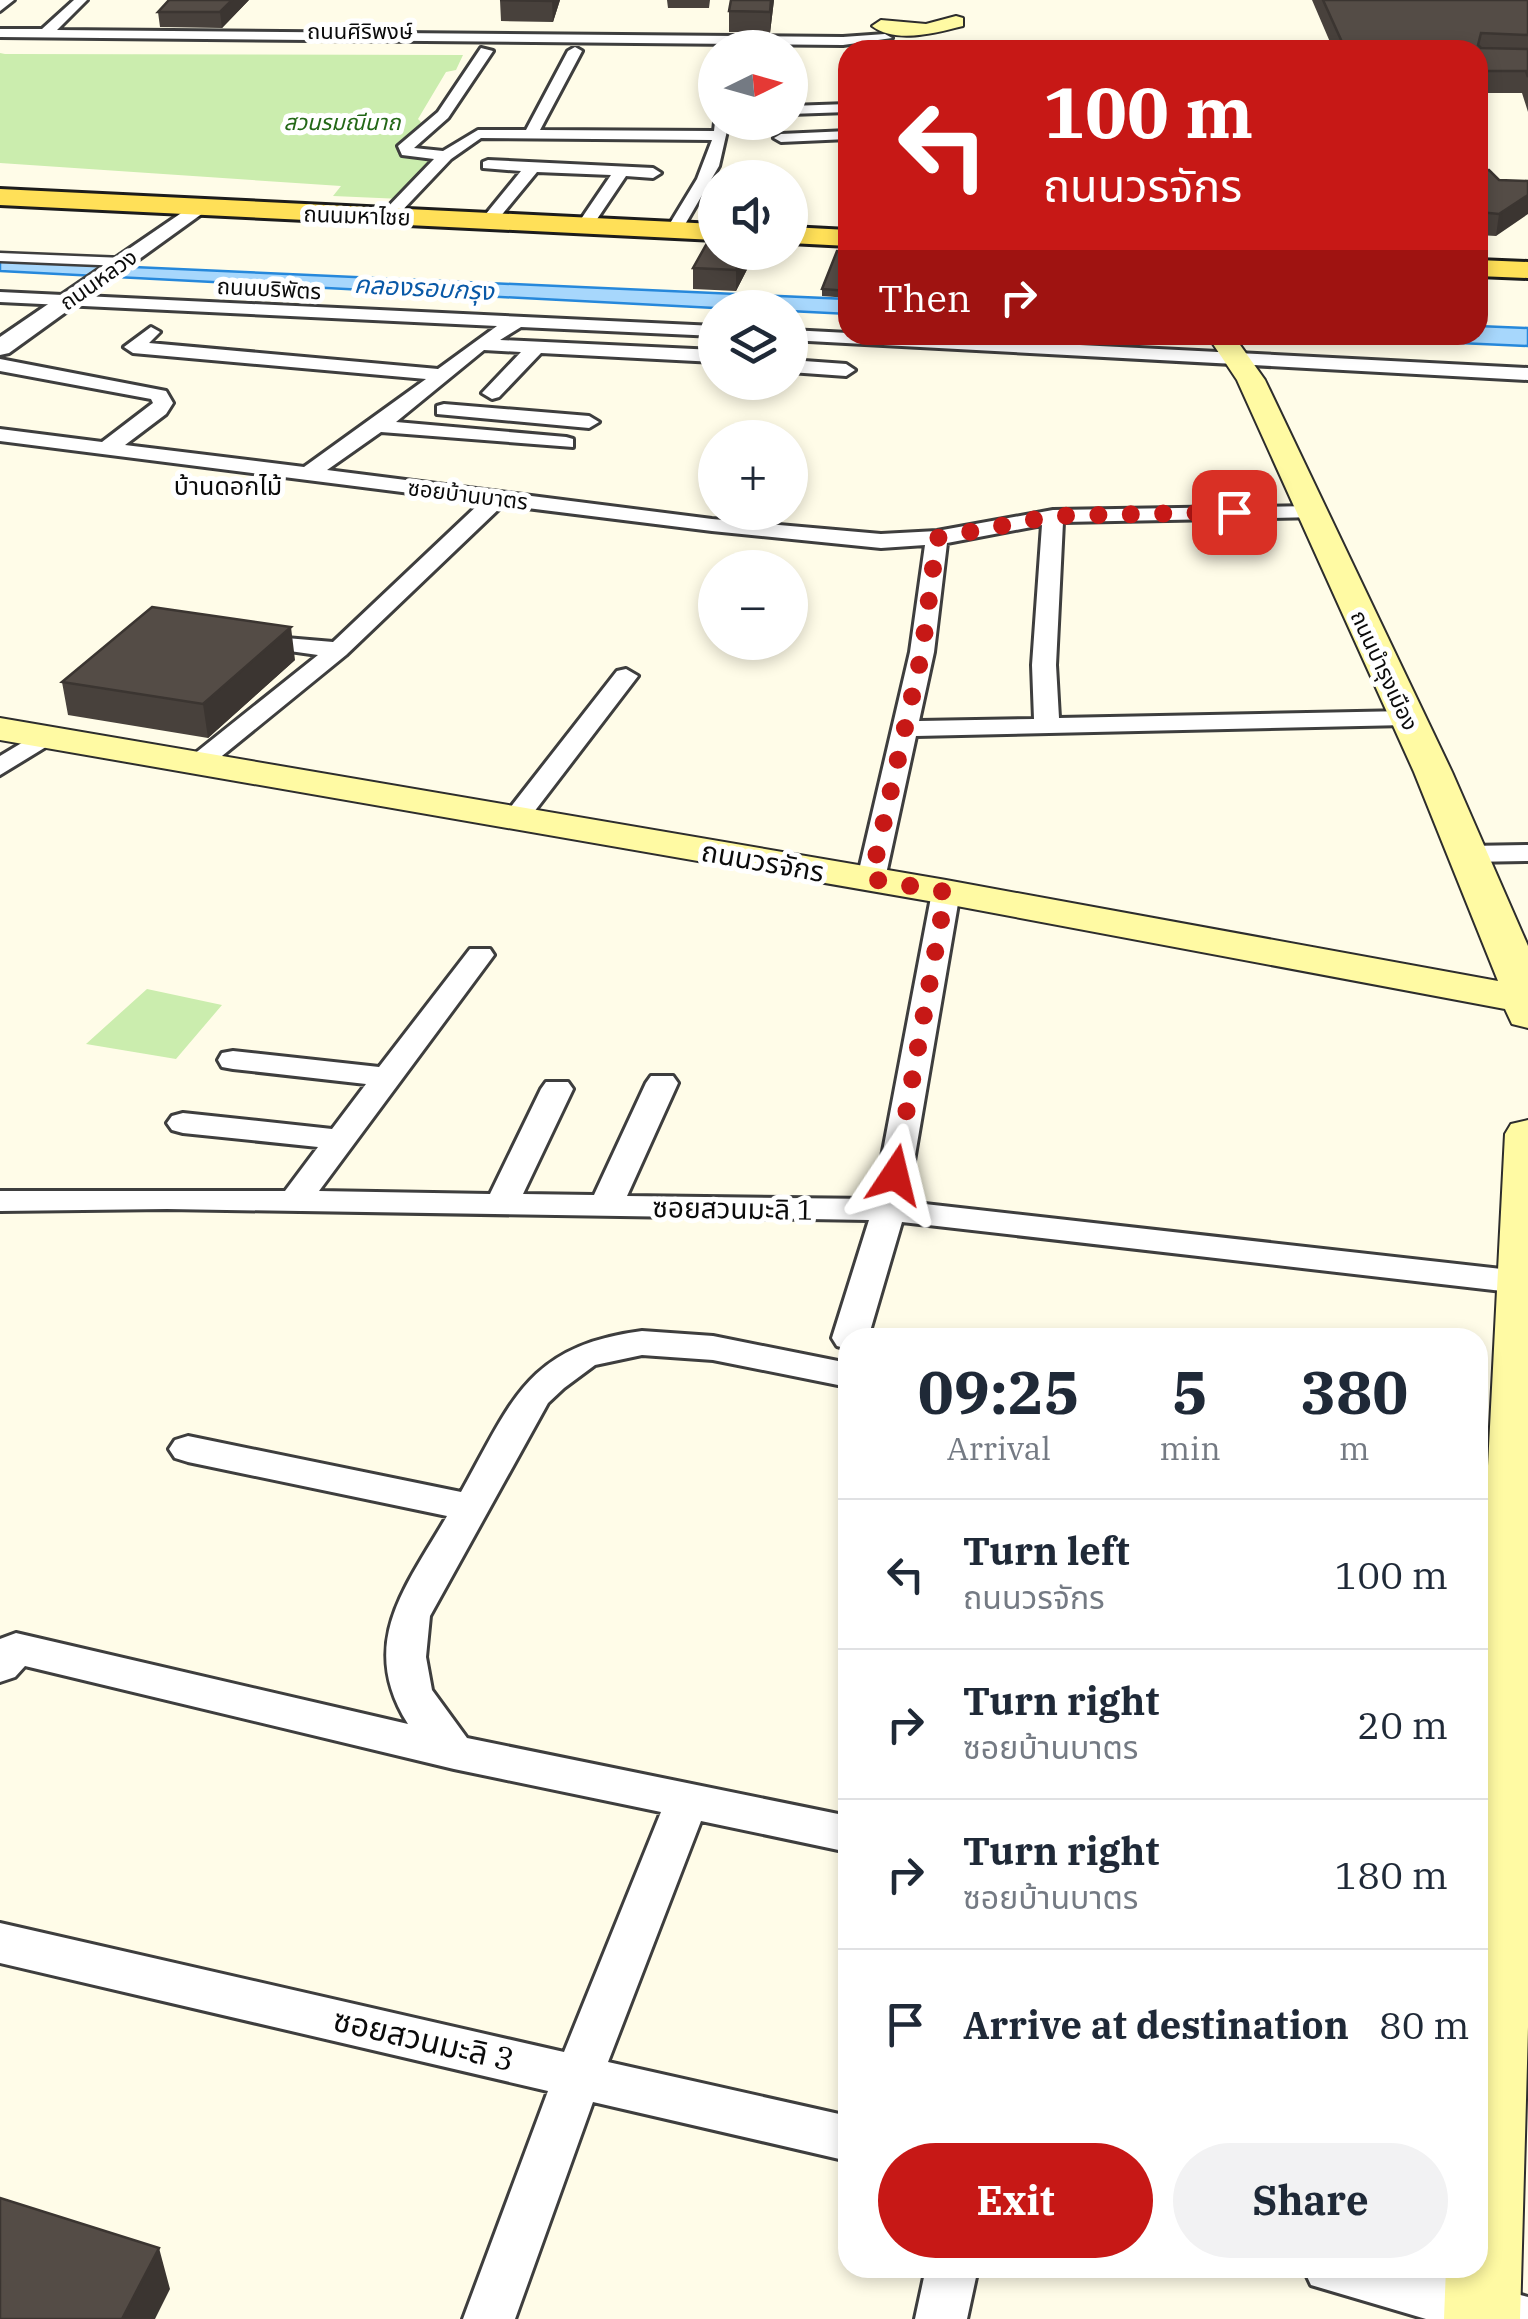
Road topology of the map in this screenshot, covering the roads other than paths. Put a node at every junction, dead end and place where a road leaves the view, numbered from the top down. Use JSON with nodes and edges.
{"nodes":[{"id":1,"x":8,"y":0,"type":"edge"},
{"id":2,"x":81,"y":0,"type":"edge"},
{"id":3,"x":876,"y":0,"type":"edge"},
{"id":4,"x":955,"y":0,"type":"edge"},
{"id":5,"x":0,"y":7,"type":"edge"},
{"id":6,"x":956,"y":22,"type":"junction"},
{"id":7,"x":883,"y":32,"type":"junction"},
{"id":8,"x":44,"y":34,"type":"junction"},
{"id":9,"x":894,"y":40,"type":"edge"},
{"id":10,"x":931,"y":40,"type":"edge"},
{"id":11,"x":961,"y":40,"type":"edge"},
{"id":12,"x":1,"y":43,"type":"edge"},
{"id":13,"x":486,"y":51,"type":"junction"},
{"id":14,"x":575,"y":52,"type":"junction"},
{"id":15,"x":698,"y":52,"type":"edge"},
{"id":16,"x":808,"y":52,"type":"edge"},
{"id":17,"x":838,"y":52,"type":"edge"},
{"id":18,"x":838,"y":96,"type":"edge"},
{"id":19,"x":808,"y":97,"type":"edge"},
{"id":20,"x":838,"y":108,"type":"edge"},
{"id":21,"x":808,"y":109,"type":"edge"},
{"id":22,"x":838,"y":123,"type":"edge"},
{"id":23,"x":808,"y":127,"type":"edge"},
{"id":24,"x":698,"y":130,"type":"edge"},
{"id":25,"x":808,"y":132,"type":"edge"},
{"id":26,"x":530,"y":134,"type":"junction"},
{"id":27,"x":838,"y":134,"type":"edge"},
{"id":28,"x":719,"y":140,"type":"edge"},
{"id":29,"x":446,"y":156,"type":"junction"},
{"id":30,"x":488,"y":165,"type":"dead end"},
{"id":31,"x":533,"y":167,"type":"junction"},
{"id":32,"x":622,"y":171,"type":"junction"},
{"id":33,"x":653,"y":172,"type":"dead end"},
{"id":34,"x":0,"y":197,"type":"edge"},
{"id":35,"x":196,"y":208,"type":"junction"},
{"id":36,"x":388,"y":215,"type":"junction"},
{"id":37,"x":488,"y":220,"type":"junction"},
{"id":38,"x":585,"y":225,"type":"junction"},
{"id":39,"x":674,"y":230,"type":"junction"},
{"id":40,"x":698,"y":231,"type":"edge"},
{"id":41,"x":808,"y":237,"type":"edge"},
{"id":42,"x":838,"y":238,"type":"edge"},
{"id":43,"x":0,"y":257,"type":"edge"},
{"id":44,"x":124,"y":262,"type":"junction"},
{"id":45,"x":1488,"y":268,"type":"edge"},
{"id":46,"x":1528,"y":270,"type":"edge"},
{"id":47,"x":0,"y":297,"type":"edge"},
{"id":48,"x":69,"y":300,"type":"junction"},
{"id":49,"x":520,"y":320,"type":"junction"},
{"id":50,"x":698,"y":330,"type":"edge"},
{"id":51,"x":151,"y":332,"type":"dead end"},
{"id":52,"x":808,"y":335,"type":"edge"},
{"id":53,"x":838,"y":336,"type":"edge"},
{"id":54,"x":480,"y":344,"type":"junction"},
{"id":55,"x":1227,"y":345,"type":"edge"},
{"id":56,"x":1245,"y":345,"type":"edge"},
{"id":57,"x":536,"y":346,"type":"junction"},
{"id":58,"x":0,"y":348,"type":"edge"},
{"id":59,"x":698,"y":355,"type":"edge"},
{"id":60,"x":0,"y":364,"type":"edge"},
{"id":61,"x":808,"y":367,"type":"edge"},
{"id":62,"x":846,"y":370,"type":"dead end"},
{"id":63,"x":1528,"y":374,"type":"edge"},
{"id":64,"x":441,"y":375,"type":"junction"},
{"id":65,"x":492,"y":393,"type":"dead end"},
{"id":66,"x":405,"y":406,"type":"junction"},
{"id":67,"x":588,"y":422,"type":"dead end"},
{"id":68,"x":379,"y":426,"type":"junction"},
{"id":69,"x":0,"y":435,"type":"edge"},
{"id":70,"x":566,"y":444,"type":"dead end"},
{"id":71,"x":107,"y":448,"type":"junction"},
{"id":72,"x":308,"y":474,"type":"junction"},
{"id":73,"x":498,"y":498,"type":"junction"},
{"id":74,"x":1312,"y":512,"type":"junction"},
{"id":75,"x":1053,"y":516,"type":"junction"},
{"id":76,"x":698,"y":517,"type":"edge"},
{"id":77,"x":799,"y":530,"type":"edge"},
{"id":78,"x":937,"y":538,"type":"junction"},
{"id":79,"x":232,"y":638,"type":"edge"},
{"id":80,"x":338,"y":650,"type":"junction"},
{"id":81,"x":626,"y":676,"type":"dead end"},
{"id":82,"x":1406,"y":718,"type":"junction"},
{"id":83,"x":1047,"y":726,"type":"junction"},
{"id":84,"x":0,"y":729,"type":"edge"},
{"id":85,"x":906,"y":729,"type":"junction"},
{"id":86,"x":45,"y":737,"type":"junction"},
{"id":87,"x":197,"y":764,"type":"junction"},
{"id":88,"x":0,"y":767,"type":"edge"},
{"id":89,"x":515,"y":819,"type":"junction"},
{"id":90,"x":1468,"y":854,"type":"junction"},
{"id":91,"x":1528,"y":854,"type":"edge"},
{"id":92,"x":871,"y":879,"type":"junction"},
{"id":93,"x":946,"y":892,"type":"junction"},
{"id":94,"x":480,"y":955,"type":"dead end"},
{"id":95,"x":1527,"y":1005,"type":"edge"},
{"id":96,"x":233,"y":1060,"type":"dead end"},
{"id":97,"x":387,"y":1076,"type":"junction"},
{"id":98,"x":662,"y":1083,"type":"dead end"},
{"id":99,"x":557,"y":1089,"type":"dead end"},
{"id":100,"x":183,"y":1123,"type":"dead end"},
{"id":101,"x":1528,"y":1134,"type":"edge"},
{"id":102,"x":338,"y":1139,"type":"junction"},
{"id":103,"x":0,"y":1201,"type":"edge"},
{"id":104,"x":294,"y":1201,"type":"junction"},
{"id":105,"x":502,"y":1204,"type":"junction"},
{"id":106,"x":606,"y":1206,"type":"junction"},
{"id":107,"x":888,"y":1210,"type":"junction"},
{"id":108,"x":1525,"y":1283,"type":"edge"},
{"id":109,"x":855,"y":1328,"type":"edge"},
{"id":110,"x":838,"y":1357,"type":"edge"},
{"id":111,"x":1523,"y":1406,"type":"edge"},
{"id":112,"x":188,"y":1449,"type":"dead end"},
{"id":113,"x":469,"y":1507,"type":"junction"},
{"id":114,"x":1519,"y":1611,"type":"edge"},
{"id":115,"x":8,"y":1657,"type":"edge"},
{"id":116,"x":1492,"y":1693,"type":"edge"},
{"id":117,"x":454,"y":1752,"type":"junction"},
{"id":118,"x":687,"y":1801,"type":"junction"},
{"id":119,"x":838,"y":1832,"type":"edge"},
{"id":120,"x":0,"y":1943,"type":"edge"},
{"id":121,"x":1512,"y":2002,"type":"edge"},
{"id":122,"x":578,"y":2074,"type":"junction"},
{"id":123,"x":838,"y":2137,"type":"edge"},
{"id":124,"x":950,"y":2278,"type":"edge"},
{"id":125,"x":1364,"y":2278,"type":"edge"},
{"id":126,"x":1495,"y":2316,"type":"edge"},
{"id":127,"x":488,"y":2319,"type":"edge"},
{"id":128,"x":941,"y":2319,"type":"edge"}],
"edges":[{"from":1,"to":5,"type":"street"},
{"from":2,"to":8,"type":"street"},
{"from":3,"to":7,"type":"main road"},
{"from":4,"to":6,"type":"main road"},
{"from":6,"to":7,"type":"main road"},
{"from":6,"to":10,"type":"main road"},
{"from":6,"to":11,"type":"main road"},
{"from":7,"to":8,"type":"street","name":"ถนนศิริพงษ์"},
{"from":7,"to":9,"type":"main road"},
{"from":8,"to":12,"type":"street","name":"ถนนศิริพงษ์"},
{"from":12,"to":13,"type":"street","name":"ถนนศิริพงษ์"},
{"from":13,"to":14,"type":"street","name":"ถนนศิริพงษ์"},
{"from":13,"to":29,"type":"street"},
{"from":14,"to":15,"type":"street","name":"ถนนศิริพงษ์"},
{"from":14,"to":26,"type":"street"},
{"from":16,"to":17,"type":"street"},
{"from":18,"to":19,"type":"street"},
{"from":20,"to":21,"type":"street"},
{"from":22,"to":23,"type":"street"},
{"from":24,"to":26,"type":"street"},
{"from":25,"to":27,"type":"street"},
{"from":26,"to":29,"type":"street"},
{"from":28,"to":39,"type":"street"},
{"from":29,"to":36,"type":"street"},
{"from":30,"to":31,"type":"street"},
{"from":31,"to":32,"type":"street"},
{"from":31,"to":37,"type":"street"},
{"from":32,"to":33,"type":"street"},
{"from":32,"to":38,"type":"street"},
{"from":34,"to":35,"type":"main road","name":"ถนนมหาไชย"},
{"from":35,"to":36,"type":"main road","name":"ถนนมหาไชย"},
{"from":35,"to":44,"type":"street","name":"ถนนหลวง"},
{"from":36,"to":37,"type":"main road","name":"ถนนมหาไชย"},
{"from":37,"to":38,"type":"main road","name":"ถนนมหาไชย"},
{"from":38,"to":39,"type":"main road","name":"ถนนมหาไชย"},
{"from":39,"to":40,"type":"main road","name":"ถนนมหาไชย"},
{"from":41,"to":42,"type":"main road"},
{"from":43,"to":44,"type":"street"},
{"from":44,"to":48,"type":"street","name":"ถนนหลวง"},
{"from":45,"to":46,"type":"main road"},
{"from":47,"to":48,"type":"street","name":"ถนนบริพัตร"},
{"from":48,"to":49,"type":"street","name":"ถนนบริพัตร"},
{"from":48,"to":58,"type":"street","name":"ถนนหลวง"},
{"from":49,"to":50,"type":"street","name":"ถนนบริพัตร"},
{"from":49,"to":54,"type":"street"},
{"from":51,"to":64,"type":"street"},
{"from":52,"to":53,"type":"street"},
{"from":54,"to":57,"type":"street"},
{"from":54,"to":64,"type":"street"},
{"from":55,"to":74,"type":"main road","name":"ถนนบำรุงเมือง"},
{"from":56,"to":63,"type":"street"},
{"from":57,"to":59,"type":"street"},
{"from":57,"to":65,"type":"street"},
{"from":60,"to":71,"type":"street"},
{"from":61,"to":62,"type":"street"},
{"from":64,"to":66,"type":"street"},
{"from":66,"to":67,"type":"street"},
{"from":66,"to":68,"type":"street"},
{"from":68,"to":70,"type":"street"},
{"from":68,"to":72,"type":"street"},
{"from":69,"to":71,"type":"street","name":"ซอยบ้านบาตร"},
{"from":71,"to":72,"type":"street","name":"ซอยบ้านบาตร"},
{"from":72,"to":73,"type":"street","name":"ซอยบ้านบาตร"},
{"from":73,"to":76,"type":"street","name":"ซอยบ้านบาตร"},
{"from":73,"to":80,"type":"street"},
{"from":74,"to":75,"type":"street","name":"ซอยบ้านบาตร"},
{"from":74,"to":82,"type":"main road","name":"ถนนบำรุงเมือง"},
{"from":75,"to":78,"type":"street","name":"ซอยบ้านบาตร"},
{"from":75,"to":83,"type":"street"},
{"from":77,"to":78,"type":"street","name":"ซอยบ้านบาตร"},
{"from":78,"to":85,"type":"street"},
{"from":79,"to":80,"type":"street"},
{"from":80,"to":87,"type":"street"},
{"from":81,"to":89,"type":"street"},
{"from":82,"to":83,"type":"street"},
{"from":82,"to":90,"type":"main road","name":"ถนนบำรุงเมือง"},
{"from":83,"to":85,"type":"street"},
{"from":84,"to":86,"type":"main road","name":"ถนนวรจักร"},
{"from":85,"to":92,"type":"street"},
{"from":86,"to":87,"type":"main road","name":"ถนนวรจักร"},
{"from":86,"to":88,"type":"street"},
{"from":87,"to":89,"type":"main road","name":"ถนนวรจักร"},
{"from":89,"to":92,"type":"main road","name":"ถนนวรจักร"},
{"from":90,"to":91,"type":"street"},
{"from":90,"to":95,"type":"main road","name":"ถนนบำรุงเมือง"},
{"from":92,"to":93,"type":"main road","name":"ถนนวรจักร"},
{"from":93,"to":95,"type":"main road","name":"ถนนวรจักร"},
{"from":93,"to":107,"type":"street"},
{"from":94,"to":97,"type":"street"},
{"from":96,"to":97,"type":"street"},
{"from":97,"to":102,"type":"street"},
{"from":98,"to":106,"type":"street"},
{"from":99,"to":105,"type":"street"},
{"from":100,"to":102,"type":"street"},
{"from":101,"to":108,"type":"main road"},
{"from":102,"to":104,"type":"street"},
{"from":103,"to":104,"type":"street","name":"ซอยสวนมะลิ 1"},
{"from":104,"to":105,"type":"street","name":"ซอยสวนมะลิ 1"},
{"from":105,"to":106,"type":"street","name":"ซอยสวนมะลิ 1"},
{"from":106,"to":107,"type":"street","name":"ซอยสวนมะลิ 1"},
{"from":107,"to":108,"type":"street","name":"ซอยสวนมะลิ 1"},
{"from":107,"to":109,"type":"street"},
{"from":108,"to":111,"type":"main road"},
{"from":110,"to":113,"type":"street"},
{"from":111,"to":114,"type":"main road"},
{"from":112,"to":113,"type":"street"},
{"from":113,"to":117,"type":"street"},
{"from":114,"to":116,"type":"main road"},
{"from":115,"to":117,"type":"street"},
{"from":116,"to":121,"type":"main road"},
{"from":117,"to":118,"type":"street"},
{"from":118,"to":119,"type":"street"},
{"from":118,"to":122,"type":"street"},
{"from":120,"to":122,"type":"street","name":"ซอยสวนมะลิ 3"},
{"from":121,"to":126,"type":"main road"},
{"from":122,"to":123,"type":"street","name":"ซอยสวนมะลิ 3"},
{"from":122,"to":127,"type":"street"},
{"from":124,"to":128,"type":"street"},
{"from":125,"to":126,"type":"street"}]}
